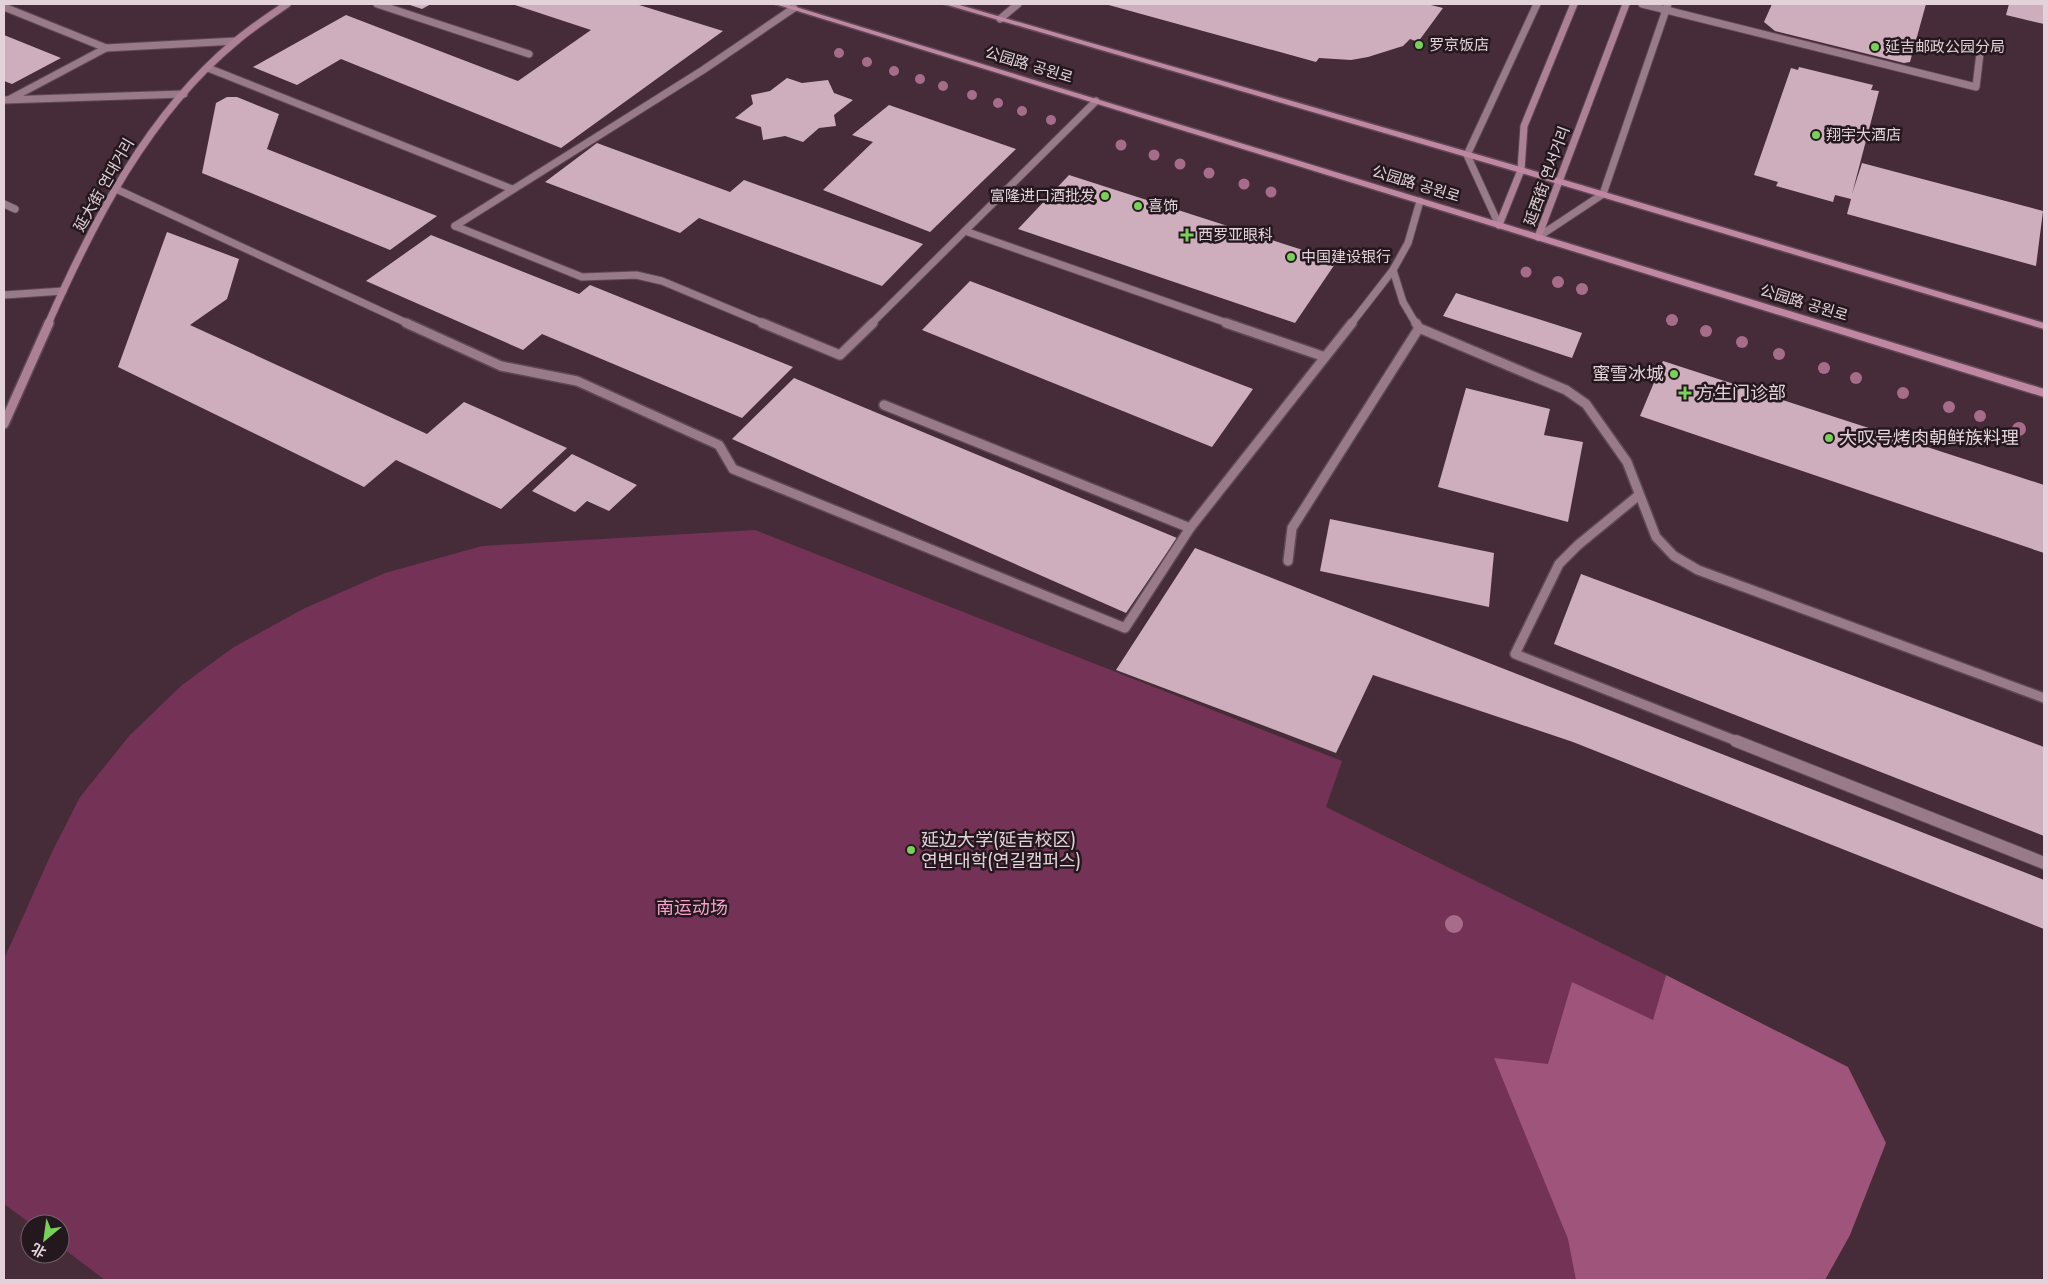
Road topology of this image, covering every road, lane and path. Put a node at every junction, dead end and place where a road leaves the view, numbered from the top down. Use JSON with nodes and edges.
{"nodes":[{"id":1,"x":287,"y":4,"type":"edge"},
{"id":2,"x":377,"y":4,"type":"edge"},
{"id":3,"x":780,"y":4,"type":"edge"},
{"id":4,"x":948,"y":4,"type":"edge"},
{"id":5,"x":1018,"y":4,"type":"edge"},
{"id":6,"x":1537,"y":4,"type":"edge"},
{"id":7,"x":1574,"y":4,"type":"edge"},
{"id":8,"x":1626,"y":4,"type":"edge"},
{"id":9,"x":1642,"y":4,"type":"edge"},
{"id":10,"x":4,"y":7,"type":"edge"},
{"id":11,"x":1667,"y":7,"type":"edge"},
{"id":12,"x":794,"y":8,"type":"junction"},
{"id":13,"x":1000,"y":20,"type":"junction"},
{"id":14,"x":236,"y":41,"type":"junction"},
{"id":15,"x":106,"y":48,"type":"junction"},
{"id":16,"x":1980,"y":53,"type":"dead end"},
{"id":17,"x":529,"y":54,"type":"dead end"},
{"id":18,"x":208,"y":68,"type":"junction"},
{"id":19,"x":184,"y":94,"type":"junction"},
{"id":20,"x":1096,"y":101,"type":"junction"},
{"id":21,"x":5,"y":102,"type":"edge"},
{"id":22,"x":1467,"y":154,"type":"junction"},
{"id":23,"x":1521,"y":170,"type":"junction"},
{"id":24,"x":1559,"y":181,"type":"junction"},
{"id":25,"x":116,"y":189,"type":"junction"},
{"id":26,"x":512,"y":189,"type":"junction"},
{"id":27,"x":1603,"y":194,"type":"junction"},
{"id":28,"x":1420,"y":201,"type":"junction"},
{"id":29,"x":4,"y":204,"type":"edge"},
{"id":30,"x":15,"y":209,"type":"dead end"},
{"id":31,"x":1500,"y":225,"type":"junction"},
{"id":32,"x":965,"y":231,"type":"junction"},
{"id":33,"x":1538,"y":237,"type":"junction"},
{"id":34,"x":1393,"y":270,"type":"junction"},
{"id":35,"x":63,"y":291,"type":"junction"},
{"id":36,"x":4,"y":295,"type":"edge"},
{"id":37,"x":2044,"y":326,"type":"edge"},
{"id":38,"x":1419,"y":328,"type":"junction"},
{"id":39,"x":1325,"y":357,"type":"junction"},
{"id":40,"x":2044,"y":394,"type":"edge"},
{"id":41,"x":884,"y":405,"type":"dead end"},
{"id":42,"x":4,"y":424,"type":"edge"},
{"id":43,"x":1639,"y":495,"type":"junction"},
{"id":44,"x":1190,"y":528,"type":"junction"},
{"id":45,"x":1288,"y":561,"type":"dead end"},
{"id":46,"x":2044,"y":698,"type":"edge"},
{"id":47,"x":2044,"y":863,"type":"edge"}],
"edges":[{"from":1,"to":14,"type":"main road","name":"延大街 연대거리"},
{"from":2,"to":17,"type":"street"},
{"from":3,"to":12,"type":"main road","name":"公园路 공원로"},
{"from":4,"to":13,"type":"main road","name":"公园路 공원로"},
{"from":5,"to":13,"type":"street"},
{"from":6,"to":22,"type":"street"},
{"from":7,"to":23,"type":"main road","name":"延西街 연서거리"},
{"from":8,"to":24,"type":"main road","name":"延西街 연서거리"},
{"from":9,"to":11,"type":"street"},
{"from":10,"to":15,"type":"street"},
{"from":11,"to":16,"type":"street"},
{"from":11,"to":27,"type":"street"},
{"from":12,"to":20,"type":"main road","name":"公园路 공원로"},
{"from":12,"to":26,"type":"street"},
{"from":13,"to":22,"type":"main road","name":"公园路 공원로"},
{"from":14,"to":15,"type":"street"},
{"from":14,"to":18,"type":"main road","name":"延大街 연대거리"},
{"from":15,"to":21,"type":"street"},
{"from":18,"to":19,"type":"main road","name":"延大街 연대거리"},
{"from":18,"to":26,"type":"street"},
{"from":19,"to":21,"type":"street"},
{"from":19,"to":25,"type":"main road","name":"延大街 연대거리"},
{"from":20,"to":28,"type":"main road","name":"公园路 공원로"},
{"from":20,"to":32,"type":"street"},
{"from":22,"to":23,"type":"main road","name":"公园路 공원로"},
{"from":22,"to":31,"type":"street","name":"延西街 연서거리"},
{"from":23,"to":24,"type":"main road","name":"公园路 공원로"},
{"from":23,"to":31,"type":"main road","name":"延西街 연서거리"},
{"from":24,"to":27,"type":"main road","name":"公园路 공원로"},
{"from":24,"to":33,"type":"main road","name":"延西街 연서거리"},
{"from":25,"to":35,"type":"main road","name":"延大街 연대거리"},
{"from":25,"to":44,"type":"street"},
{"from":26,"to":32,"type":"street"},
{"from":27,"to":33,"type":"street","name":"延西街 연서거리"},
{"from":27,"to":37,"type":"main road","name":"公园路 공원로"},
{"from":28,"to":31,"type":"main road","name":"公园路 공원로"},
{"from":28,"to":34,"type":"street"},
{"from":29,"to":30,"type":"street"},
{"from":31,"to":33,"type":"main road","name":"公园路 공원로"},
{"from":32,"to":39,"type":"street"},
{"from":33,"to":40,"type":"main road","name":"公园路 공원로"},
{"from":34,"to":38,"type":"street"},
{"from":34,"to":39,"type":"street"},
{"from":35,"to":36,"type":"street"},
{"from":35,"to":42,"type":"main road","name":"延大街 연대거리"},
{"from":38,"to":43,"type":"street"},
{"from":38,"to":45,"type":"street"},
{"from":39,"to":44,"type":"street"},
{"from":41,"to":44,"type":"street"},
{"from":43,"to":46,"type":"street"},
{"from":43,"to":47,"type":"street"}]}
